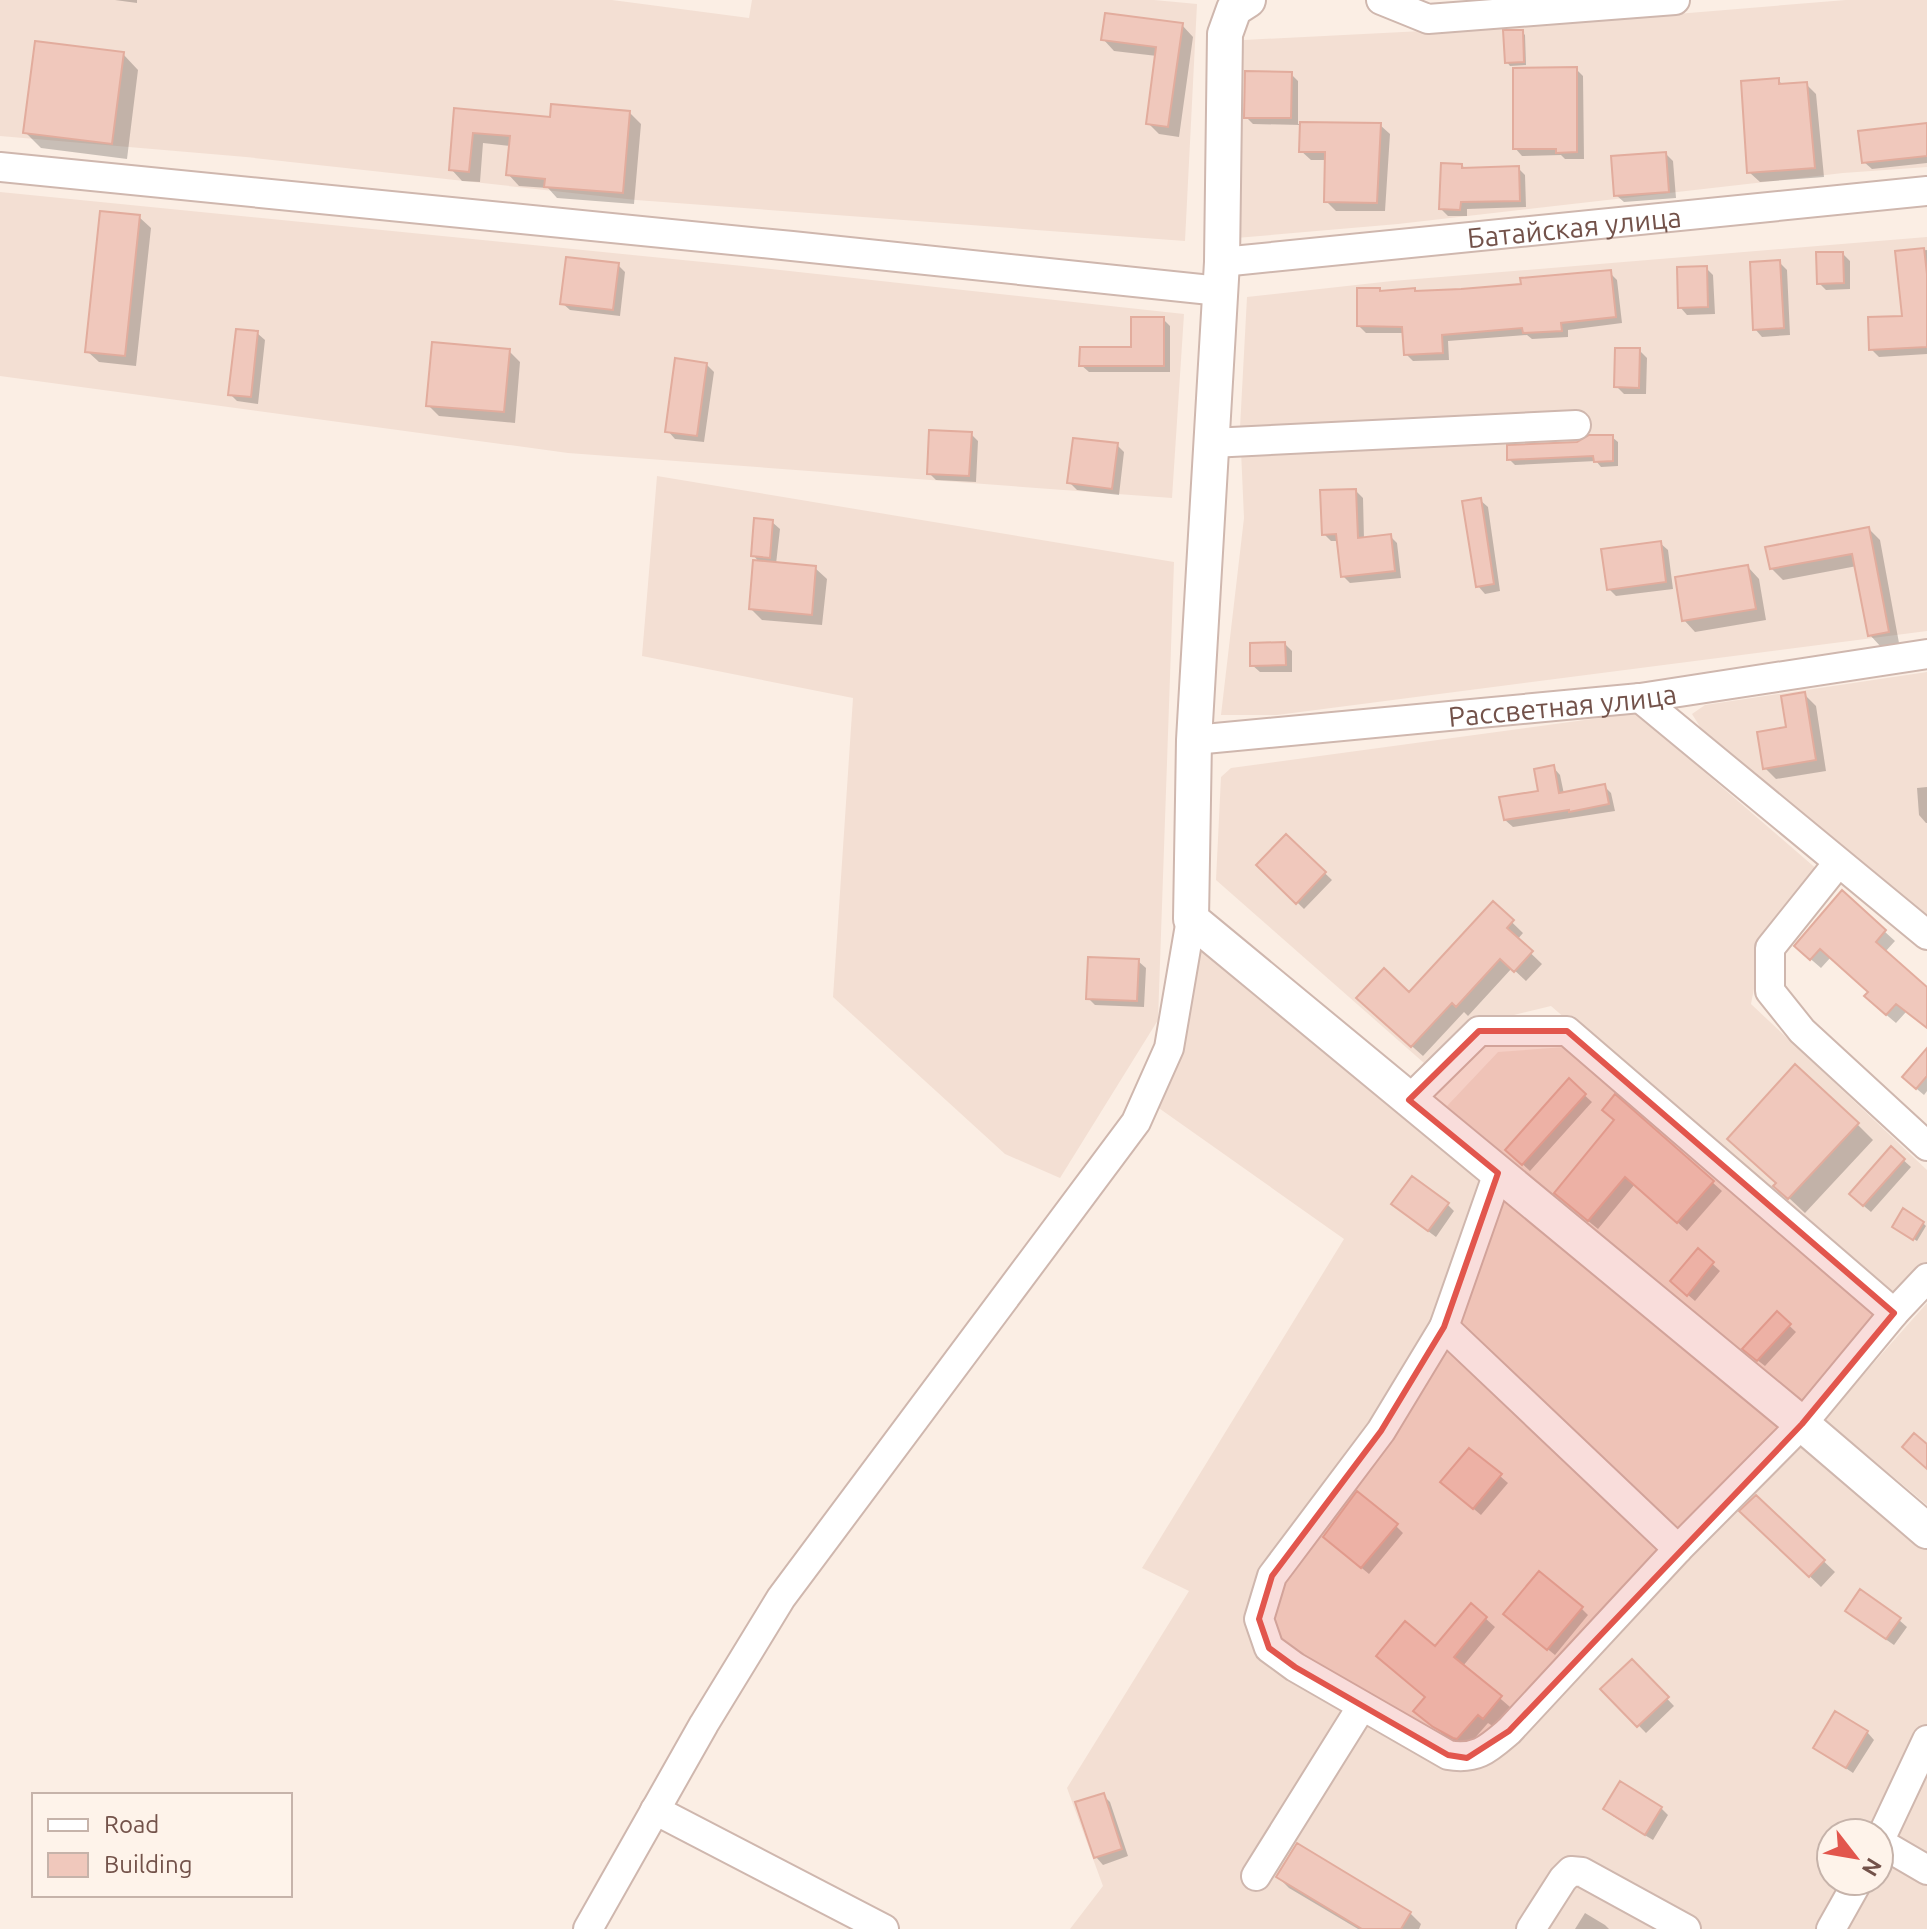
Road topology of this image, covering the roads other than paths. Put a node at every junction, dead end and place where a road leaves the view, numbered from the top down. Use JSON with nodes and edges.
{"nodes":[{"id":1,"x":1248,"y":0,"type":"edge"},
{"id":2,"x":1381,"y":0,"type":"edge"},
{"id":3,"x":1675,"y":0,"type":"edge"},
{"id":4,"x":0,"y":167,"type":"edge"},
{"id":5,"x":1927,"y":191,"type":"edge"},
{"id":6,"x":1221,"y":277,"type":"junction"},
{"id":7,"x":1576,"y":425,"type":"dead end"},
{"id":8,"x":1211,"y":443,"type":"junction"},
{"id":9,"x":1927,"y":654,"type":"edge"},
{"id":10,"x":1640,"y":698,"type":"junction"},
{"id":11,"x":1194,"y":740,"type":"junction"},
{"id":12,"x":1838,"y":863,"type":"junction"},
{"id":13,"x":1191,"y":919,"type":"junction"},
{"id":14,"x":1927,"y":935,"type":"edge"},
{"id":15,"x":1409,"y":1100,"type":"junction"},
{"id":16,"x":1927,"y":1146,"type":"edge"},
{"id":17,"x":1498,"y":1173,"type":"junction"},
{"id":18,"x":1927,"y":1278,"type":"edge"},
{"id":19,"x":1894,"y":1313,"type":"junction"},
{"id":20,"x":1444,"y":1327,"type":"junction"},
{"id":21,"x":1802,"y":1424,"type":"junction"},
{"id":22,"x":1927,"y":1531,"type":"edge"},
{"id":23,"x":1678,"y":1549,"type":"junction"},
{"id":24,"x":1362,"y":1706,"type":"junction"},
{"id":25,"x":1927,"y":1740,"type":"edge"},
{"id":26,"x":655,"y":1810,"type":"junction"},
{"id":27,"x":1891,"y":1817,"type":"edge"},
{"id":28,"x":1895,"y":1851,"type":"edge"},
{"id":29,"x":1927,"y":1870,"type":"edge"},
{"id":30,"x":1256,"y":1876,"type":"dead end"},
{"id":31,"x":1849,"y":1897,"type":"edge"},
{"id":32,"x":588,"y":1929,"type":"edge"},
{"id":33,"x":884,"y":1929,"type":"edge"},
{"id":34,"x":1531,"y":1929,"type":"edge"},
{"id":35,"x":1686,"y":1929,"type":"edge"},
{"id":36,"x":1831,"y":1929,"type":"edge"}],
"edges":[{"from":1,"to":6,"type":"street"},
{"from":2,"to":3,"type":"street"},
{"from":4,"to":6,"type":"street","name":"Батайская улица"},
{"from":5,"to":6,"type":"street","name":"Батайская улица"},
{"from":6,"to":8,"type":"street"},
{"from":7,"to":8,"type":"street"},
{"from":8,"to":11,"type":"street"},
{"from":9,"to":10,"type":"street","name":"Рассветная улица"},
{"from":10,"to":11,"type":"street","name":"Рассветная улица"},
{"from":10,"to":12,"type":"street"},
{"from":11,"to":13,"type":"street"},
{"from":12,"to":14,"type":"street"},
{"from":12,"to":16,"type":"street"},
{"from":13,"to":15,"type":"street"},
{"from":13,"to":26,"type":"street"},
{"from":15,"to":17,"type":"street"},
{"from":15,"to":19,"type":"street"},
{"from":17,"to":20,"type":"street"},
{"from":17,"to":21,"type":"street"},
{"from":18,"to":19,"type":"street"},
{"from":19,"to":21,"type":"street"},
{"from":20,"to":23,"type":"street"},
{"from":20,"to":24,"type":"street"},
{"from":21,"to":22,"type":"street"},
{"from":21,"to":23,"type":"street"},
{"from":23,"to":24,"type":"street"},
{"from":24,"to":30,"type":"street"},
{"from":25,"to":27,"type":"street"},
{"from":26,"to":32,"type":"street"},
{"from":26,"to":33,"type":"street"},
{"from":28,"to":29,"type":"street"},
{"from":31,"to":36,"type":"street"},
{"from":34,"to":35,"type":"street"}]}
